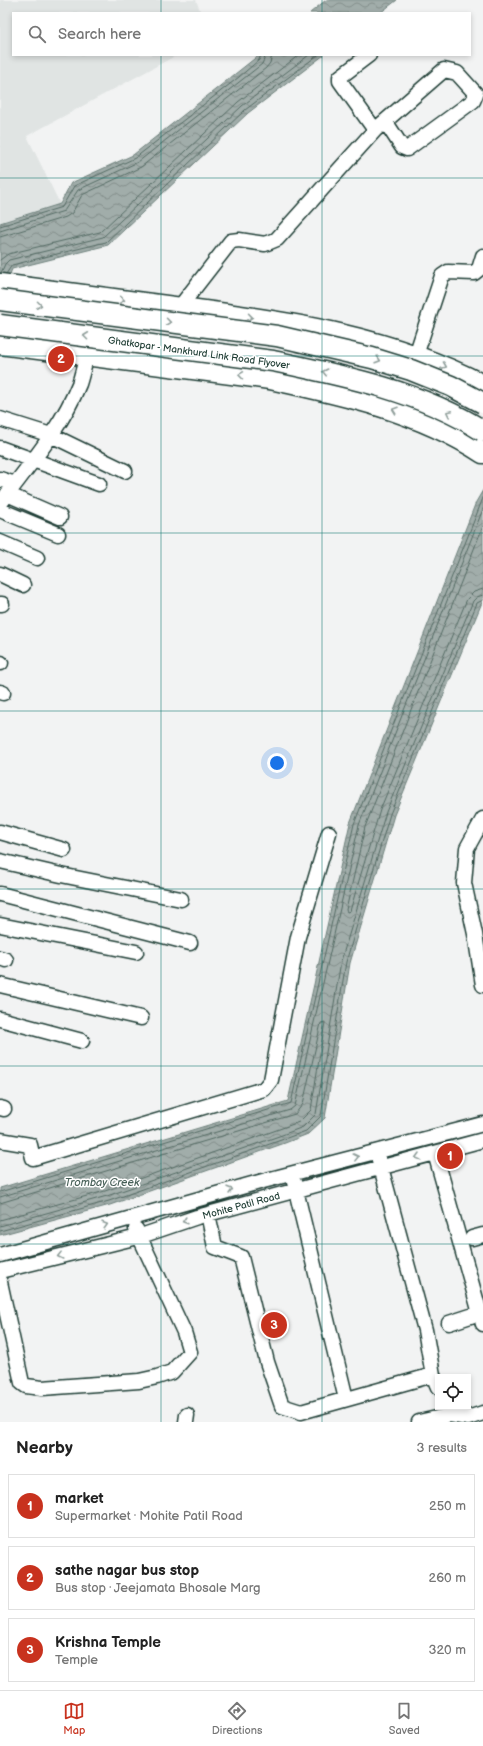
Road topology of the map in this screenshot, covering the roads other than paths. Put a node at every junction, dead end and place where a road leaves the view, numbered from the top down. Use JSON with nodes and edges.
{"nodes":[{"id":1,"x":368,"y":56,"type":"edge"},
{"id":2,"x":380,"y":125,"type":"junction"},
{"id":3,"x":483,"y":256,"type":"edge"},
{"id":4,"x":0,"y":284,"type":"edge"},
{"id":5,"x":0,"y":300,"type":"edge"},
{"id":6,"x":179,"y":308,"type":"junction"},
{"id":7,"x":280,"y":321,"type":"junction"},
{"id":8,"x":0,"y":325,"type":"edge"},
{"id":9,"x":0,"y":344,"type":"edge"},
{"id":10,"x":87,"y":355,"type":"junction"},
{"id":11,"x":416,"y":355,"type":"junction"},
{"id":12,"x":270,"y":379,"type":"junction"},
{"id":13,"x":483,"y":385,"type":"edge"},
{"id":14,"x":483,"y":403,"type":"edge"},
{"id":15,"x":0,"y":419,"type":"edge"},
{"id":16,"x":51,"y":434,"type":"junction"},
{"id":17,"x":478,"y":443,"type":"edge"},
{"id":18,"x":0,"y":448,"type":"edge"},
{"id":19,"x":35,"y":460,"type":"junction"},
{"id":20,"x":125,"y":471,"type":"dead end"},
{"id":21,"x":0,"y":479,"type":"edge"},
{"id":22,"x":99,"y":484,"type":"dead end"},
{"id":23,"x":7,"y":494,"type":"edge"},
{"id":24,"x":0,"y":510,"type":"edge"},
{"id":25,"x":60,"y":517,"type":"dead end"},
{"id":26,"x":58,"y":534,"type":"dead end"},
{"id":27,"x":0,"y":542,"type":"edge"},
{"id":28,"x":37,"y":558,"type":"dead end"},
{"id":29,"x":0,"y":574,"type":"edge"},
{"id":30,"x":22,"y":585,"type":"dead end"},
{"id":31,"x":483,"y":818,"type":"edge"},
{"id":32,"x":0,"y":832,"type":"edge"},
{"id":33,"x":329,"y":833,"type":"dead end"},
{"id":34,"x":478,"y":837,"type":"edge"},
{"id":35,"x":64,"y":850,"type":"dead end"},
{"id":36,"x":0,"y":860,"type":"edge"},
{"id":37,"x":0,"y":894,"type":"edge"},
{"id":38,"x":181,"y":899,"type":"dead end"},
{"id":39,"x":0,"y":925,"type":"edge"},
{"id":40,"x":479,"y":933,"type":"edge"},
{"id":41,"x":190,"y":943,"type":"dead end"},
{"id":42,"x":136,"y":952,"type":"dead end"},
{"id":43,"x":0,"y":985,"type":"edge"},
{"id":44,"x":483,"y":985,"type":"edge"},
{"id":45,"x":141,"y":1018,"type":"dead end"},
{"id":46,"x":0,"y":1019,"type":"edge"},
{"id":47,"x":82,"y":1041,"type":"dead end"},
{"id":48,"x":483,"y":1124,"type":"edge"},
{"id":49,"x":0,"y":1140,"type":"edge"},
{"id":50,"x":483,"y":1140,"type":"edge"},
{"id":51,"x":376,"y":1152,"type":"junction"},
{"id":52,"x":435,"y":1153,"type":"junction"},
{"id":53,"x":381,"y":1167,"type":"junction"},
{"id":54,"x":291,"y":1174,"type":"junction"},
{"id":55,"x":256,"y":1183,"type":"junction"},
{"id":56,"x":297,"y":1190,"type":"junction"},
{"id":57,"x":261,"y":1200,"type":"junction"},
{"id":58,"x":208,"y":1214,"type":"junction"},
{"id":59,"x":132,"y":1218,"type":"junction"},
{"id":60,"x":138,"y":1237,"type":"junction"},
{"id":61,"x":26,"y":1247,"type":"junction"},
{"id":62,"x":0,"y":1255,"type":"edge"},
{"id":63,"x":30,"y":1263,"type":"junction"},
{"id":64,"x":0,"y":1271,"type":"edge"},
{"id":65,"x":0,"y":1282,"type":"edge"},
{"id":66,"x":482,"y":1316,"type":"edge"},
{"id":67,"x":449,"y":1323,"type":"dead end"},
{"id":68,"x":435,"y":1381,"type":"edge"},
{"id":69,"x":346,"y":1399,"type":"junction"},
{"id":70,"x":449,"y":1411,"type":"edge"},
{"id":71,"x":483,"y":1413,"type":"edge"},
{"id":72,"x":419,"y":1422,"type":"edge"}],
"edges":[{"from":1,"to":2,"type":"street"},
{"from":2,"to":2,"type":"street"},
{"from":2,"to":6,"type":"street"},
{"from":3,"to":11,"type":"street"},
{"from":4,"to":6,"type":"highway","one_way":true},
{"from":5,"to":14,"type":"highway","one_way":true,"bridge":true},
{"from":6,"to":7,"type":"highway","one_way":true},
{"from":7,"to":11,"type":"highway"},
{"from":7,"to":12,"type":"highway"},
{"from":17,"to":8,"type":"highway","name":"Ghatkopar - Mankhurd Link Road Flyover","one_way":true,"bridge":true},
{"from":9,"to":10,"type":"highway"},
{"from":12,"to":10,"type":"highway","one_way":true},
{"from":10,"to":16,"type":"street"},
{"from":11,"to":13,"type":"highway","one_way":true},
{"from":17,"to":12,"type":"highway","one_way":true},
{"from":15,"to":16,"type":"street"},
{"from":16,"to":19,"type":"street"},
{"from":16,"to":20,"type":"street"},
{"from":18,"to":19,"type":"street"},
{"from":19,"to":22,"type":"street"},
{"from":19,"to":23,"type":"street"},
{"from":21,"to":23,"type":"street"},
{"from":23,"to":25,"type":"street"},
{"from":24,"to":26,"type":"street"},
{"from":27,"to":28,"type":"street"},
{"from":29,"to":30,"type":"street"},
{"from":31,"to":34,"type":"street"},
{"from":32,"to":35,"type":"street"},
{"from":33,"to":49,"type":"street"},
{"from":34,"to":40,"type":"street"},
{"from":36,"to":38,"type":"street"},
{"from":37,"to":41,"type":"street"},
{"from":39,"to":42,"type":"street"},
{"from":40,"to":44,"type":"street"},
{"from":43,"to":45,"type":"street"},
{"from":46,"to":47,"type":"street"},
{"from":48,"to":51,"type":"street"},
{"from":50,"to":52,"type":"street","name":"Mohite Patil Road"},
{"from":51,"to":53,"type":"street"},
{"from":54,"to":51,"type":"street","one_way":true},
{"from":52,"to":53,"type":"street","name":"Mohite Patil Road","one_way":true},
{"from":52,"to":66,"type":"street"},
{"from":53,"to":56,"type":"street","name":"Mohite Patil Road"},
{"from":53,"to":68,"type":"street"},
{"from":54,"to":55,"type":"street"},
{"from":54,"to":56,"type":"street"},
{"from":55,"to":57,"type":"street"},
{"from":59,"to":55,"type":"street","one_way":true},
{"from":56,"to":57,"type":"street","name":"Mohite Patil Road"},
{"from":56,"to":69,"type":"street"},
{"from":57,"to":58,"type":"street","name":"Mohite Patil Road"},
{"from":58,"to":60,"type":"street","name":"Mohite Patil Road","one_way":true},
{"from":58,"to":69,"type":"street"},
{"from":59,"to":60,"type":"street"},
{"from":61,"to":59,"type":"street","one_way":true},
{"from":60,"to":63,"type":"street","name":"Mohite Patil Road","one_way":true},
{"from":60,"to":65,"type":"street"},
{"from":61,"to":62,"type":"street"},
{"from":61,"to":63,"type":"street"},
{"from":63,"to":64,"type":"street","name":"Mohite Patil Road"},
{"from":66,"to":67,"type":"street"},
{"from":68,"to":69,"type":"street"},
{"from":70,"to":71,"type":"street"},
{"from":70,"to":72,"type":"street"}]}
